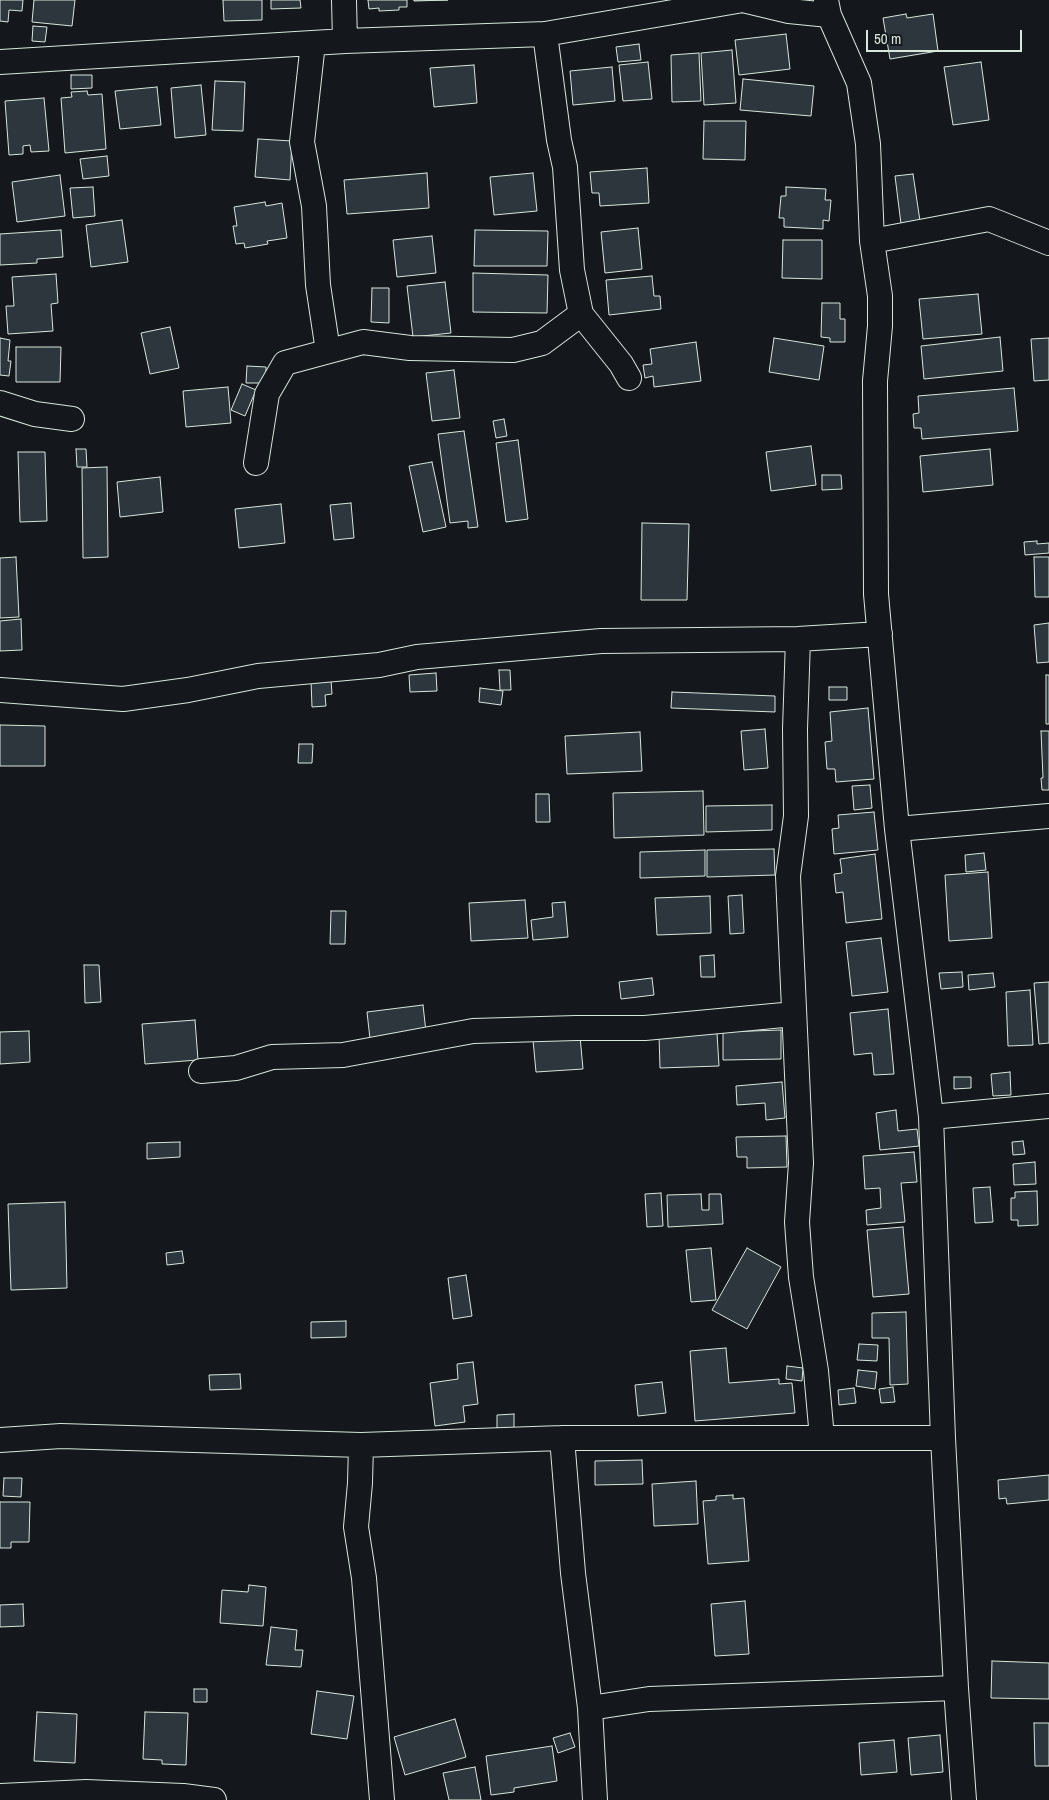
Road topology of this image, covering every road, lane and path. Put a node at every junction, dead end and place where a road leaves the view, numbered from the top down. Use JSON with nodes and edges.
{"nodes":[{"id":1,"x":344,"y":0,"type":"edge"},
{"id":2,"x":743,"y":0,"type":"edge"},
{"id":3,"x":828,"y":8,"type":"edge"},
{"id":4,"x":545,"y":34,"type":"junction"},
{"id":5,"x":345,"y":41,"type":"junction"},
{"id":6,"x":313,"y":43,"type":"junction"},
{"id":7,"x":0,"y":62,"type":"edge"},
{"id":8,"x":872,"y":240,"type":"junction"},
{"id":9,"x":1049,"y":243,"type":"edge"},
{"id":10,"x":581,"y":314,"type":"junction"},
{"id":11,"x":328,"y":351,"type":"junction"},
{"id":12,"x":629,"y":378,"type":"dead end"},
{"id":13,"x":0,"y":403,"type":"edge"},
{"id":14,"x":72,"y":419,"type":"dead end"},
{"id":15,"x":256,"y":463,"type":"dead end"},
{"id":16,"x":880,"y":634,"type":"junction"},
{"id":17,"x":798,"y":639,"type":"junction"},
{"id":18,"x":0,"y":690,"type":"edge"},
{"id":19,"x":1049,"y":816,"type":"edge"},
{"id":20,"x":897,"y":829,"type":"junction"},
{"id":21,"x":794,"y":1014,"type":"junction"},
{"id":22,"x":201,"y":1071,"type":"dead end"},
{"id":23,"x":1049,"y":1106,"type":"edge"},
{"id":24,"x":931,"y":1116,"type":"junction"},
{"id":25,"x":562,"y":1438,"type":"junction"},
{"id":26,"x":822,"y":1438,"type":"junction"},
{"id":27,"x":943,"y":1438,"type":"junction"},
{"id":28,"x":0,"y":1440,"type":"edge"},
{"id":29,"x":361,"y":1445,"type":"junction"},
{"id":30,"x":956,"y":1688,"type":"junction"},
{"id":31,"x":590,"y":1708,"type":"junction"},
{"id":32,"x":0,"y":1796,"type":"edge"},
{"id":33,"x":214,"y":1800,"type":"edge"},
{"id":34,"x":382,"y":1800,"type":"edge"},
{"id":35,"x":596,"y":1800,"type":"edge"},
{"id":36,"x":964,"y":1800,"type":"edge"}],
"edges":[{"from":1,"to":5,"type":"street"},
{"from":2,"to":3,"type":"street"},
{"from":2,"to":4,"type":"street"},
{"from":3,"to":8,"type":"street"},
{"from":4,"to":5,"type":"street"},
{"from":4,"to":10,"type":"street"},
{"from":5,"to":6,"type":"street"},
{"from":6,"to":7,"type":"street"},
{"from":6,"to":11,"type":"street"},
{"from":8,"to":9,"type":"street"},
{"from":8,"to":16,"type":"street"},
{"from":10,"to":11,"type":"street"},
{"from":10,"to":12,"type":"street"},
{"from":11,"to":15,"type":"street"},
{"from":13,"to":14,"type":"street"},
{"from":16,"to":17,"type":"street"},
{"from":16,"to":20,"type":"street"},
{"from":17,"to":18,"type":"street"},
{"from":17,"to":21,"type":"street"},
{"from":19,"to":20,"type":"street"},
{"from":20,"to":24,"type":"street"},
{"from":21,"to":22,"type":"street"},
{"from":21,"to":26,"type":"street"},
{"from":23,"to":24,"type":"street"},
{"from":24,"to":27,"type":"street"},
{"from":25,"to":26,"type":"street"},
{"from":25,"to":29,"type":"street"},
{"from":25,"to":31,"type":"street"},
{"from":26,"to":27,"type":"street"},
{"from":27,"to":30,"type":"street"},
{"from":28,"to":29,"type":"street"},
{"from":29,"to":34,"type":"street"},
{"from":30,"to":31,"type":"street"},
{"from":30,"to":36,"type":"street"},
{"from":31,"to":35,"type":"street"},
{"from":32,"to":33,"type":"street"}]}
